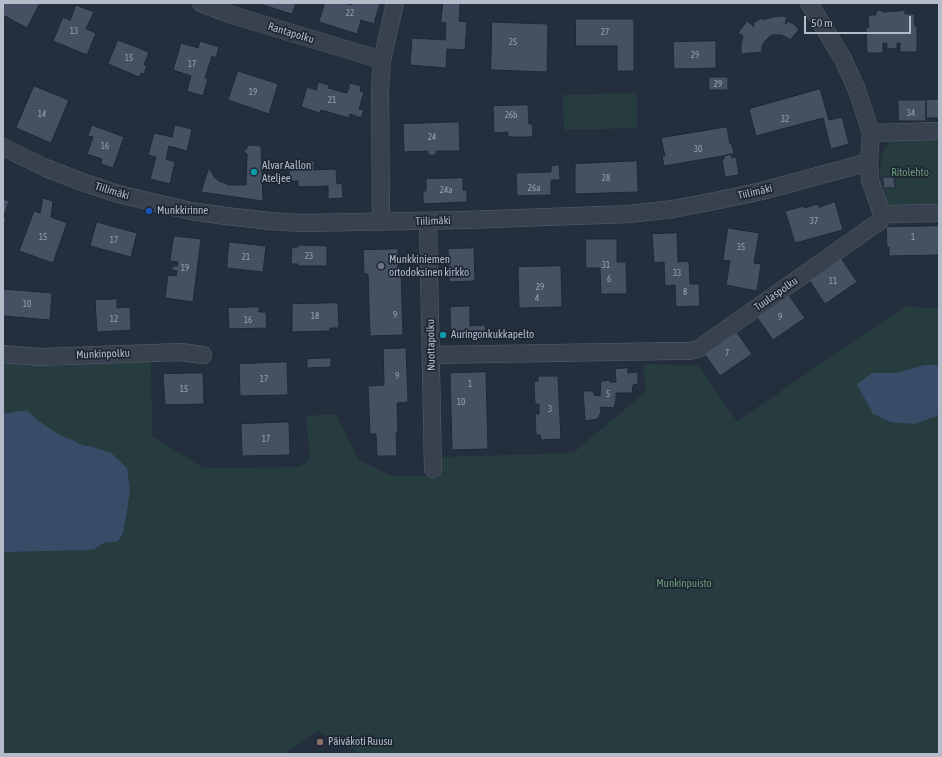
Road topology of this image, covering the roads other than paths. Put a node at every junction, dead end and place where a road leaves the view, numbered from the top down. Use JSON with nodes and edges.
{"nodes":[{"id":1,"x":201,"y":3,"type":"edge"},
{"id":2,"x":395,"y":3,"type":"edge"},
{"id":3,"x":809,"y":3,"type":"edge"},
{"id":4,"x":382,"y":60,"type":"junction"},
{"id":5,"x":939,"y":131,"type":"edge"},
{"id":6,"x":871,"y":133,"type":"junction"},
{"id":7,"x":3,"y":147,"type":"edge"},
{"id":8,"x":869,"y":162,"type":"junction"},
{"id":9,"x":939,"y":213,"type":"edge"},
{"id":10,"x":882,"y":214,"type":"junction"},
{"id":11,"x":428,"y":221,"type":"junction"},
{"id":12,"x":381,"y":222,"type":"junction"},
{"id":13,"x":431,"y":349,"type":"junction"},
{"id":14,"x":3,"y":354,"type":"edge"},
{"id":15,"x":203,"y":355,"type":"dead end"},
{"id":16,"x":433,"y":469,"type":"dead end"}],
"edges":[{"from":1,"to":4,"type":"street","name":"Rantapolku"},
{"from":2,"to":4,"type":"street"},
{"from":3,"to":6,"type":"street"},
{"from":4,"to":12,"type":"street"},
{"from":5,"to":6,"type":"street"},
{"from":6,"to":8,"type":"street"},
{"from":7,"to":12,"type":"street","name":"Tiilimäki"},
{"from":8,"to":10,"type":"street"},
{"from":8,"to":11,"type":"street","name":"Tiilimäki"},
{"from":9,"to":10,"type":"street"},
{"from":10,"to":13,"type":"street","name":"Tuulaspolku"},
{"from":11,"to":12,"type":"street","name":"Tiilimäki"},
{"from":11,"to":13,"type":"street","name":"Nuottapolku"},
{"from":13,"to":16,"type":"street","name":"Nuottapolku"},
{"from":14,"to":15,"type":"street","name":"Munkinpolku"}]}
